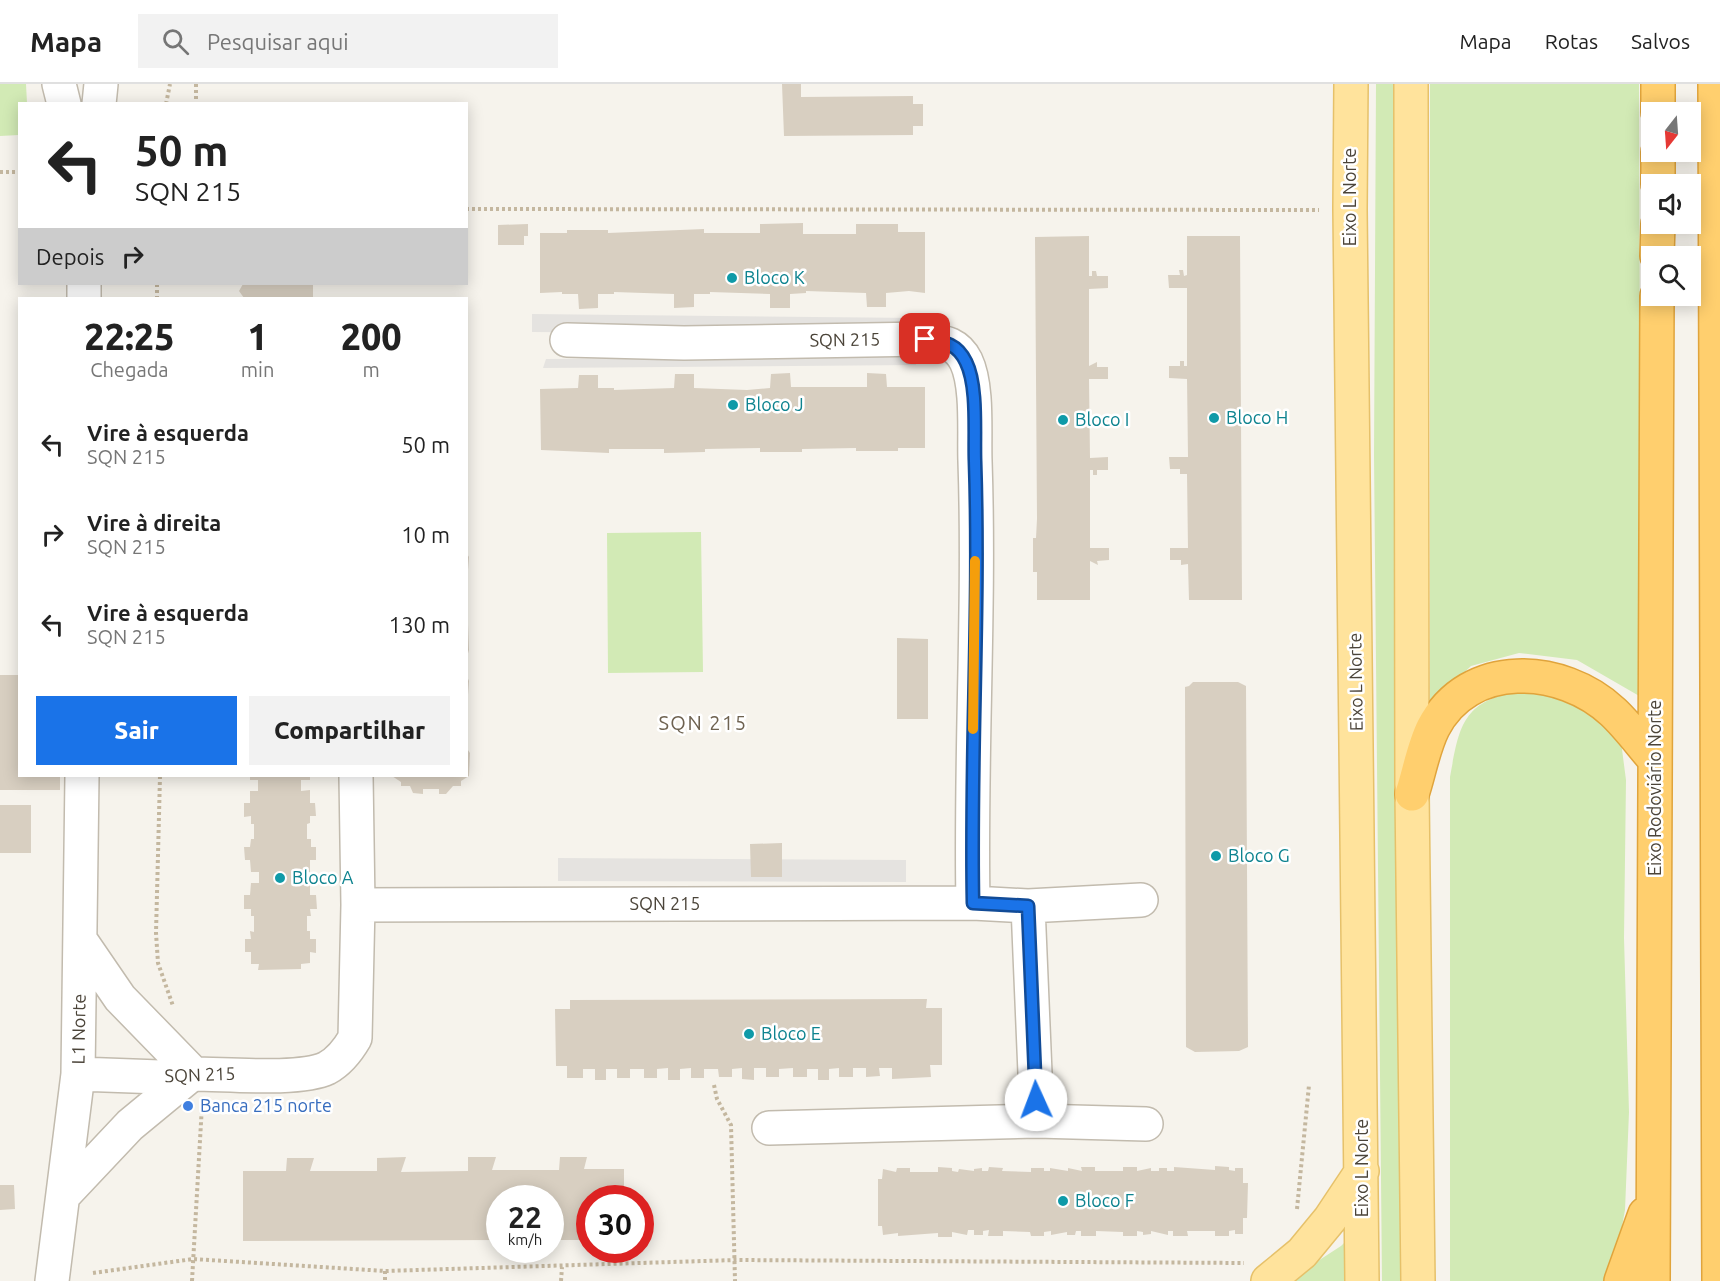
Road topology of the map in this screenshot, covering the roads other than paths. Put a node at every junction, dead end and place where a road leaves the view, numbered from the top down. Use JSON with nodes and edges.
{"nodes":[{"id":1,"x":59,"y":84,"type":"edge"},
{"id":2,"x":101,"y":84,"type":"edge"},
{"id":3,"x":1351,"y":84,"type":"edge"},
{"id":4,"x":1411,"y":84,"type":"edge"},
{"id":5,"x":1658,"y":84,"type":"edge"},
{"id":6,"x":1715,"y":84,"type":"edge"},
{"id":7,"x":64,"y":102,"type":"edge"},
{"id":8,"x":99,"y":102,"type":"edge"},
{"id":9,"x":1658,"y":102,"type":"edge"},
{"id":10,"x":1657,"y":306,"type":"edge"},
{"id":11,"x":567,"y":340,"type":"dead end"},
{"id":12,"x":1655,"y":760,"type":"junction"},
{"id":13,"x":82,"y":777,"type":"edge"},
{"id":14,"x":356,"y":777,"type":"edge"},
{"id":15,"x":1412,"y":794,"type":"junction"},
{"id":16,"x":1719,"y":804,"type":"edge"},
{"id":17,"x":1141,"y":900,"type":"dead end"},
{"id":18,"x":973,"y":903,"type":"junction"},
{"id":19,"x":358,"y":904,"type":"junction"},
{"id":20,"x":1028,"y":906,"type":"junction"},
{"id":21,"x":81,"y":941,"type":"junction"},
{"id":22,"x":78,"y":1074,"type":"junction"},
{"id":23,"x":190,"y":1076,"type":"junction"},
{"id":24,"x":1037,"y":1121,"type":"junction"},
{"id":25,"x":1146,"y":1124,"type":"dead end"},
{"id":26,"x":769,"y":1128,"type":"dead end"},
{"id":27,"x":1719,"y":1144,"type":"edge"},
{"id":28,"x":1362,"y":1171,"type":"junction"},
{"id":29,"x":1652,"y":1192,"type":"junction"},
{"id":30,"x":64,"y":1195,"type":"junction"},
{"id":31,"x":1261,"y":1272,"type":"edge"},
{"id":32,"x":52,"y":1281,"type":"edge"},
{"id":33,"x":1362,"y":1281,"type":"edge"},
{"id":34,"x":1418,"y":1281,"type":"edge"},
{"id":35,"x":1621,"y":1281,"type":"edge"},
{"id":36,"x":1653,"y":1281,"type":"edge"},
{"id":37,"x":1719,"y":1281,"type":"edge"}],
"edges":[{"from":1,"to":7,"type":"street"},
{"from":2,"to":8,"type":"street"},
{"from":3,"to":28,"type":"main road","name":"Eixo L Norte"},
{"from":4,"to":15,"type":"main road"},
{"from":5,"to":9,"type":"highway"},
{"from":6,"to":16,"type":"highway"},
{"from":10,"to":12,"type":"highway","name":"Eixo Rodoviário Norte"},
{"from":11,"to":18,"type":"street","name":"SQN 215"},
{"from":12,"to":15,"type":"highway"},
{"from":12,"to":29,"type":"highway","name":"Eixo Rodoviário Norte"},
{"from":13,"to":21,"type":"street","name":"L1 Norte"},
{"from":14,"to":19,"type":"street","name":"SQN 215"},
{"from":15,"to":34,"type":"main road"},
{"from":16,"to":27,"type":"highway"},
{"from":17,"to":20,"type":"street","name":"SQN 215"},
{"from":18,"to":19,"type":"street","name":"SQN 215"},
{"from":18,"to":20,"type":"street","name":"SQN 215"},
{"from":19,"to":23,"type":"street","name":"SQN 215"},
{"from":20,"to":24,"type":"street"},
{"from":21,"to":22,"type":"street","name":"L1 Norte"},
{"from":21,"to":23,"type":"street"},
{"from":22,"to":23,"type":"street","name":"SQN 215"},
{"from":22,"to":30,"type":"street","name":"L1 Norte"},
{"from":23,"to":30,"type":"street"},
{"from":24,"to":25,"type":"street"},
{"from":24,"to":26,"type":"street"},
{"from":27,"to":37,"type":"highway"},
{"from":28,"to":31,"type":"main road"},
{"from":28,"to":33,"type":"main road","name":"Eixo L Norte"},
{"from":29,"to":35,"type":"highway"},
{"from":29,"to":36,"type":"highway","name":"Eixo Rodoviário Norte"},
{"from":30,"to":32,"type":"street","name":"L1 Norte"}]}
